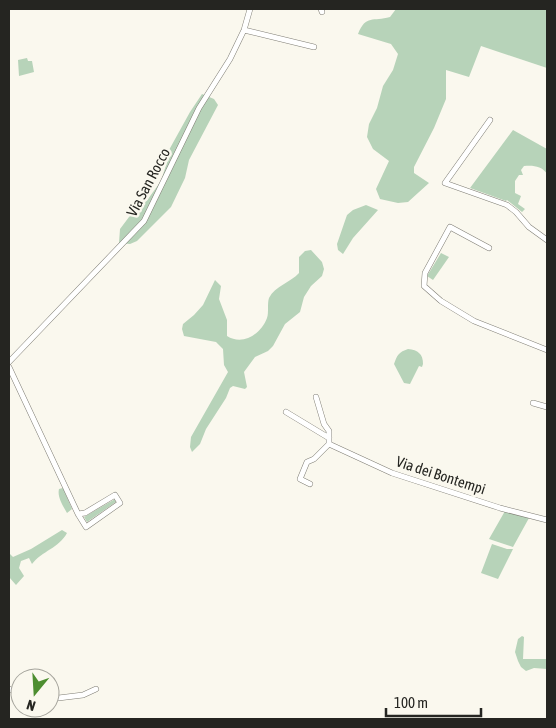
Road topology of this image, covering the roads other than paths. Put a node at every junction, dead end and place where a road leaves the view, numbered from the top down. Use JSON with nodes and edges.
{"nodes":[{"id":1,"x":250,"y":9,"type":"edge"},
{"id":2,"x":244,"y":30,"type":"junction"},
{"id":3,"x":314,"y":47,"type":"dead end"},
{"id":4,"x":490,"y":120,"type":"dead end"},
{"id":5,"x":547,"y":240,"type":"edge"},
{"id":6,"x":489,"y":248,"type":"dead end"},
{"id":7,"x":547,"y":350,"type":"edge"},
{"id":8,"x":9,"y":362,"type":"edge"},
{"id":9,"x":9,"y":367,"type":"edge"},
{"id":10,"x":316,"y":397,"type":"dead end"},
{"id":11,"x":533,"y":403,"type":"dead end"},
{"id":12,"x":547,"y":407,"type":"edge"},
{"id":13,"x":286,"y":412,"type":"dead end"},
{"id":14,"x":329,"y":438,"type":"junction"},
{"id":15,"x":329,"y":444,"type":"junction"},
{"id":16,"x":310,"y":484,"type":"dead end"},
{"id":17,"x":78,"y":514,"type":"junction"},
{"id":18,"x":547,"y":520,"type":"edge"},
{"id":19,"x":96,"y":690,"type":"dead end"},
{"id":20,"x":60,"y":698,"type":"edge"}],
"edges":[{"from":1,"to":2,"type":"street","name":"Via San Rocco"},
{"from":2,"to":3,"type":"street"},
{"from":2,"to":8,"type":"street","name":"Via San Rocco"},
{"from":4,"to":5,"type":"street"},
{"from":6,"to":7,"type":"street"},
{"from":9,"to":17,"type":"street"},
{"from":10,"to":14,"type":"street"},
{"from":11,"to":12,"type":"street"},
{"from":13,"to":14,"type":"street"},
{"from":14,"to":15,"type":"street"},
{"from":15,"to":16,"type":"street"},
{"from":15,"to":18,"type":"street","name":"Via dei Bontempi"},
{"from":17,"to":17,"type":"street"},
{"from":19,"to":20,"type":"street"}]}
